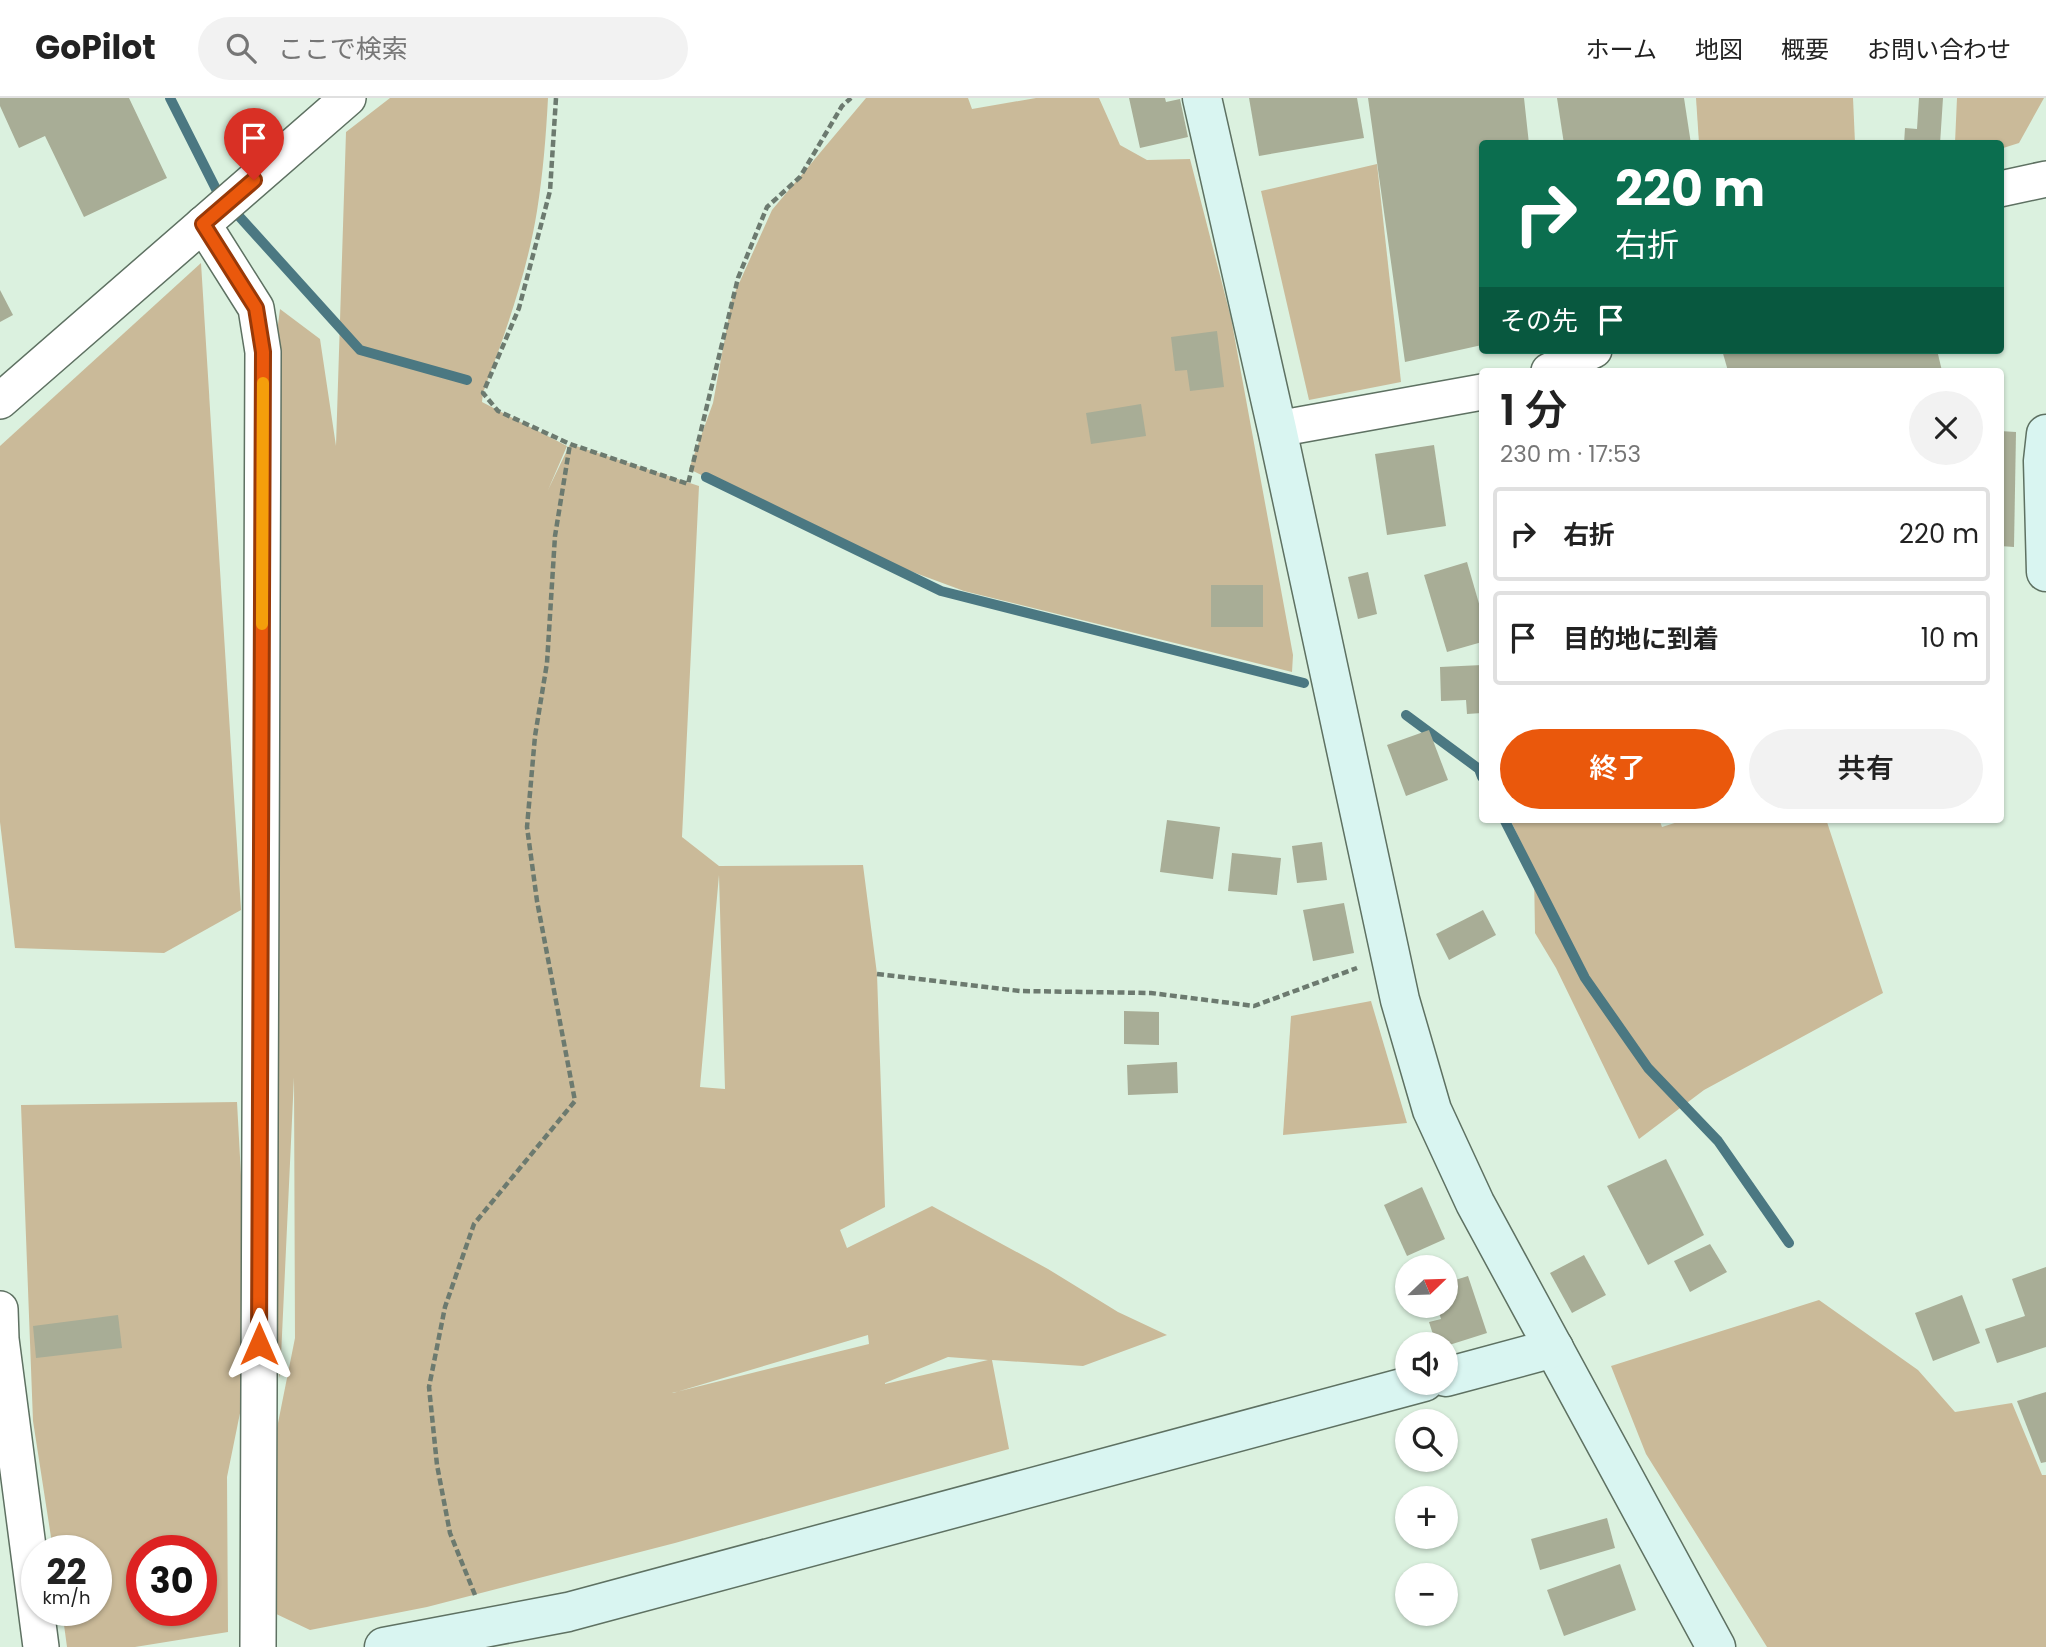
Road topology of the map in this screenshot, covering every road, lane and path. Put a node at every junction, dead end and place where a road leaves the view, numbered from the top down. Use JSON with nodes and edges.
{"nodes":[{"id":1,"x":348,"y":98,"type":"edge"},
{"id":2,"x":556,"y":98,"type":"edge"},
{"id":3,"x":851,"y":98,"type":"edge"},
{"id":4,"x":1202,"y":98,"type":"edge"},
{"id":5,"x":2046,"y":179,"type":"edge"},
{"id":6,"x":2004,"y":188,"type":"edge"},
{"id":7,"x":217,"y":212,"type":"junction"},
{"id":8,"x":1585,"y":354,"type":"edge"},
{"id":9,"x":1555,"y":368,"type":"edge"},
{"id":10,"x":1479,"y":393,"type":"edge"},
{"id":11,"x":0,"y":401,"type":"edge"},
{"id":12,"x":1277,"y":429,"type":"junction"},
{"id":13,"x":2046,"y":435,"type":"edge"},
{"id":14,"x":570,"y":444,"type":"junction"},
{"id":15,"x":2046,"y":572,"type":"edge"},
{"id":16,"x":1391,"y":956,"type":"junction"},
{"id":17,"x":877,"y":974,"type":"dead end"},
{"id":18,"x":0,"y":1309,"type":"edge"},
{"id":19,"x":1554,"y":1348,"type":"junction"},
{"id":20,"x":1458,"y":1374,"type":"edge"},
{"id":21,"x":1395,"y":1390,"type":"edge"},
{"id":22,"x":489,"y":1628,"type":"junction"},
{"id":23,"x":41,"y":1647,"type":"edge"},
{"id":24,"x":258,"y":1647,"type":"edge"},
{"id":25,"x":384,"y":1647,"type":"edge"},
{"id":26,"x":1716,"y":1647,"type":"edge"}],
"edges":[{"from":1,"to":7,"type":"street"},
{"from":2,"to":14,"type":"path"},
{"from":3,"to":14,"type":"path"},
{"from":4,"to":12,"type":"street"},
{"from":5,"to":6,"type":"street"},
{"from":7,"to":11,"type":"street"},
{"from":7,"to":24,"type":"street"},
{"from":8,"to":9,"type":"street"},
{"from":10,"to":12,"type":"street"},
{"from":12,"to":16,"type":"street"},
{"from":13,"to":15,"type":"street"},
{"from":14,"to":22,"type":"path"},
{"from":16,"to":17,"type":"path"},
{"from":16,"to":19,"type":"street"},
{"from":18,"to":23,"type":"street"},
{"from":19,"to":20,"type":"street"},
{"from":19,"to":26,"type":"street"},
{"from":21,"to":22,"type":"street"},
{"from":22,"to":25,"type":"street"}]}
